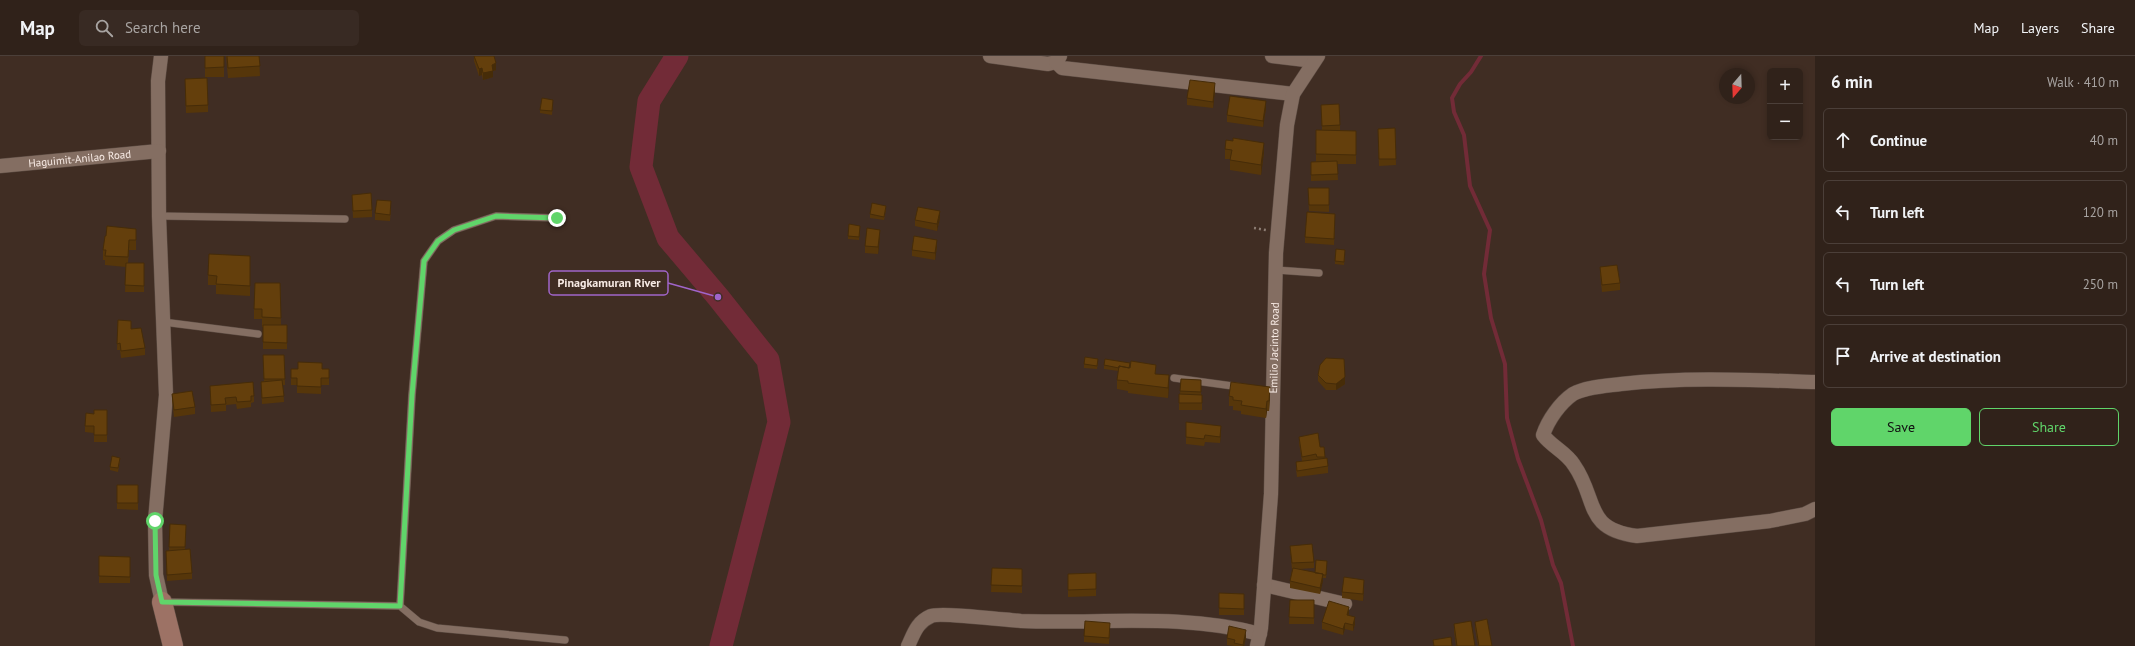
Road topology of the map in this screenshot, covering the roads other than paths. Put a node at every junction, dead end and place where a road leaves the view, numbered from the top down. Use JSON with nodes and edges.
{"nodes":[{"id":1,"x":161,"y":56,"type":"edge"},
{"id":2,"x":990,"y":56,"type":"edge"},
{"id":3,"x":1272,"y":56,"type":"edge"},
{"id":4,"x":1316,"y":58,"type":"edge"},
{"id":5,"x":1058,"y":59,"type":"edge"},
{"id":6,"x":1294,"y":94,"type":"junction"},
{"id":7,"x":159,"y":151,"type":"junction"},
{"id":8,"x":5,"y":165,"type":"edge"},
{"id":9,"x":159,"y":216,"type":"junction"},
{"id":10,"x":557,"y":218,"type":"dead end"},
{"id":11,"x":345,"y":219,"type":"dead end"},
{"id":12,"x":1276,"y":270,"type":"junction"},
{"id":13,"x":1318,"y":273,"type":"dead end"},
{"id":14,"x":163,"y":322,"type":"junction"},
{"id":15,"x":258,"y":334,"type":"dead end"},
{"id":16,"x":1174,"y":378,"type":"dead end"},
{"id":17,"x":1815,"y":382,"type":"edge"},
{"id":18,"x":1250,"y":388,"type":"edge"},
{"id":19,"x":1815,"y":509,"type":"edge"},
{"id":20,"x":1264,"y":585,"type":"junction"},
{"id":21,"x":162,"y":602,"type":"junction"},
{"id":22,"x":1345,"y":604,"type":"edge"},
{"id":23,"x":400,"y":606,"type":"junction"},
{"id":24,"x":565,"y":640,"type":"dead end"},
{"id":25,"x":1258,"y":640,"type":"edge"},
{"id":26,"x":173,"y":646,"type":"edge"},
{"id":27,"x":908,"y":646,"type":"edge"}],
"edges":[{"from":1,"to":7,"type":"street"},
{"from":2,"to":5,"type":"street"},
{"from":3,"to":4,"type":"street"},
{"from":4,"to":6,"type":"street","name":"Emilio Jacinto Road"},
{"from":5,"to":6,"type":"street"},
{"from":6,"to":12,"type":"street","name":"Emilio Jacinto Road"},
{"from":7,"to":8,"type":"street","name":"Haguimit-Anilao Road"},
{"from":7,"to":9,"type":"street"},
{"from":9,"to":11,"type":"lane"},
{"from":9,"to":14,"type":"street"},
{"from":10,"to":23,"type":"lane"},
{"from":12,"to":13,"type":"lane"},
{"from":12,"to":20,"type":"street","name":"Emilio Jacinto Road"},
{"from":14,"to":15,"type":"lane"},
{"from":14,"to":21,"type":"street"},
{"from":16,"to":18,"type":"lane"},
{"from":17,"to":19,"type":"street"},
{"from":20,"to":22,"type":"street"},
{"from":20,"to":25,"type":"street","name":"Emilio Jacinto Road"},
{"from":21,"to":23,"type":"lane"},
{"from":21,"to":26,"type":"street"},
{"from":23,"to":24,"type":"lane"},
{"from":25,"to":27,"type":"street"}]}
